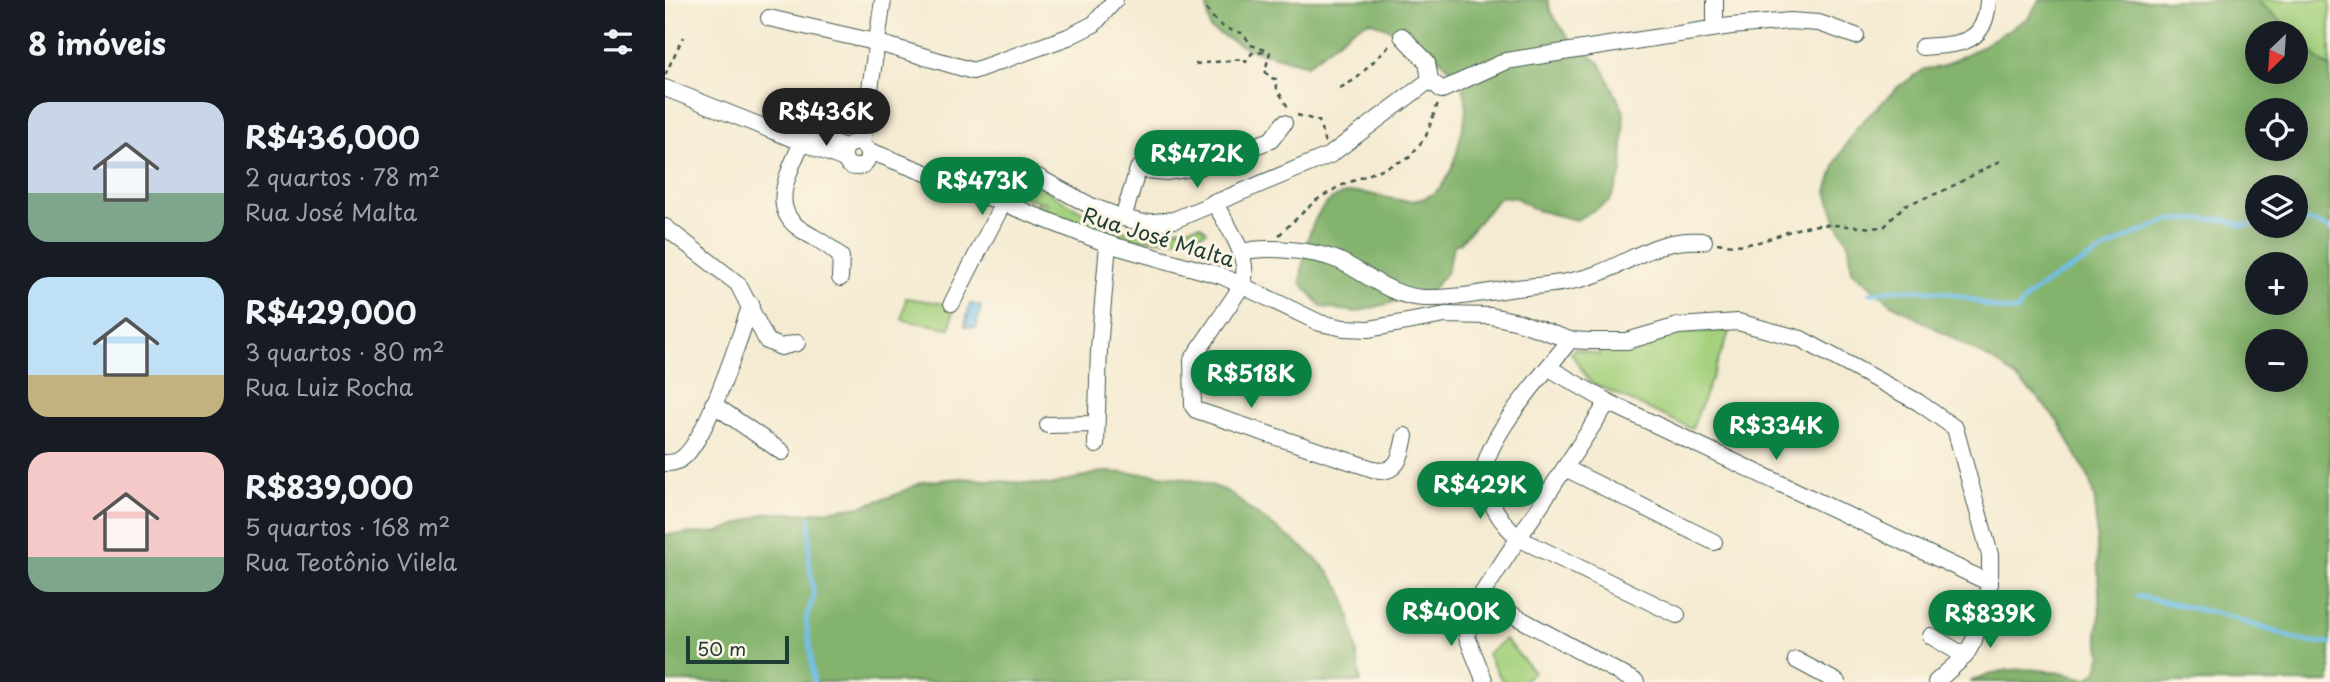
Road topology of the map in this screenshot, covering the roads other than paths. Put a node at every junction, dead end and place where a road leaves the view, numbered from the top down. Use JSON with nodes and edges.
{"nodes":[{"id":1,"x":1715,"y":0,"type":"edge"},
{"id":2,"x":1988,"y":0,"type":"edge"},
{"id":3,"x":878,"y":1,"type":"edge"},
{"id":4,"x":1105,"y":4,"type":"edge"},
{"id":5,"x":769,"y":18,"type":"dead end"},
{"id":6,"x":1715,"y":28,"type":"junction"},
{"id":7,"x":1402,"y":36,"type":"road end"},
{"id":8,"x":1856,"y":36,"type":"dead end"},
{"id":9,"x":875,"y":42,"type":"junction"},
{"id":10,"x":1922,"y":47,"type":"dead end"},
{"id":11,"x":1436,"y":85,"type":"junction"},
{"id":12,"x":665,"y":88,"type":"edge"},
{"id":13,"x":1285,"y":123,"type":"dead end"},
{"id":14,"x":762,"y":124,"type":"junction"},
{"id":15,"x":801,"y":144,"type":"junction"},
{"id":16,"x":856,"y":153,"type":"junction"},
{"id":17,"x":945,"y":182,"type":"junction"},
{"id":18,"x":1214,"y":202,"type":"junction"},
{"id":19,"x":1002,"y":205,"type":"junction"},
{"id":20,"x":1123,"y":218,"type":"junction"},
{"id":21,"x":665,"y":228,"type":"edge"},
{"id":22,"x":1704,"y":240,"type":"road end"},
{"id":23,"x":1108,"y":244,"type":"junction"},
{"id":24,"x":1242,"y":252,"type":"junction"},
{"id":25,"x":840,"y":278,"type":"dead end"},
{"id":26,"x":1243,"y":284,"type":"junction"},
{"id":27,"x":952,"y":303,"type":"dead end"},
{"id":28,"x":751,"y":304,"type":"junction"},
{"id":29,"x":1570,"y":340,"type":"junction"},
{"id":30,"x":797,"y":343,"type":"dead end"},
{"id":31,"x":1549,"y":368,"type":"junction"},
{"id":32,"x":1608,"y":402,"type":"junction"},
{"id":33,"x":713,"y":404,"type":"junction"},
{"id":34,"x":1095,"y":424,"type":"junction"},
{"id":35,"x":1048,"y":425,"type":"dead end"},
{"id":36,"x":1405,"y":436,"type":"dead end"},
{"id":37,"x":1096,"y":446,"type":"dead end"},
{"id":38,"x":782,"y":452,"type":"dead end"},
{"id":39,"x":665,"y":463,"type":"edge"},
{"id":40,"x":1565,"y":468,"type":"junction"},
{"id":41,"x":1518,"y":538,"type":"junction"},
{"id":42,"x":1714,"y":542,"type":"dead end"},
{"id":43,"x":1990,"y":583,"type":"junction"},
{"id":44,"x":1476,"y":603,"type":"junction"},
{"id":45,"x":1677,"y":615,"type":"dead end"},
{"id":46,"x":1931,"y":636,"type":"dead end"},
{"id":47,"x":1965,"y":656,"type":"junction"},
{"id":48,"x":1796,"y":660,"type":"dead end"},
{"id":49,"x":1485,"y":682,"type":"edge"},
{"id":50,"x":1636,"y":682,"type":"edge"},
{"id":51,"x":1837,"y":682,"type":"edge"},
{"id":52,"x":1936,"y":682,"type":"edge"}],
"edges":[{"from":1,"to":6,"type":"street"},
{"from":2,"to":10,"type":"street"},
{"from":3,"to":9,"type":"street"},
{"from":4,"to":9,"type":"street"},
{"from":5,"to":9,"type":"street"},
{"from":6,"to":8,"type":"street","name":"Rua José Malta"},
{"from":6,"to":11,"type":"street","name":"Rua José Malta"},
{"from":7,"to":11,"type":"street"},
{"from":9,"to":16,"type":"street"},
{"from":11,"to":18,"type":"street","name":"Rua José Malta"},
{"from":12,"to":14,"type":"street","name":"Rua José Malta"},
{"from":13,"to":20,"type":"street"},
{"from":14,"to":15,"type":"street","name":"Rua José Malta"},
{"from":14,"to":16,"type":"street","name":"Rua José Malta"},
{"from":15,"to":16,"type":"street","name":"Rua José Malta"},
{"from":15,"to":25,"type":"street"},
{"from":16,"to":17,"type":"street","name":"Rua José Malta"},
{"from":17,"to":19,"type":"street","name":"Rua José Malta"},
{"from":17,"to":20,"type":"street","name":"Rua José Malta"},
{"from":18,"to":20,"type":"street","name":"Rua José Malta"},
{"from":18,"to":24,"type":"street","name":"Rua José Malta"},
{"from":19,"to":23,"type":"street","name":"Rua José Malta"},
{"from":19,"to":27,"type":"street"},
{"from":21,"to":28,"type":"street"},
{"from":22,"to":24,"type":"street","name":"Rua José Malta"},
{"from":23,"to":26,"type":"street","name":"Rua José Malta"},
{"from":23,"to":34,"type":"street"},
{"from":24,"to":26,"type":"street","name":"Rua José Malta"},
{"from":26,"to":29,"type":"street","name":"Rua José Malta"},
{"from":26,"to":36,"type":"street"},
{"from":28,"to":30,"type":"street"},
{"from":28,"to":33,"type":"street"},
{"from":29,"to":31,"type":"street"},
{"from":29,"to":43,"type":"street","name":"Rua José Malta"},
{"from":31,"to":32,"type":"street"},
{"from":31,"to":41,"type":"street"},
{"from":32,"to":40,"type":"street"},
{"from":32,"to":43,"type":"street"},
{"from":33,"to":38,"type":"street"},
{"from":33,"to":39,"type":"street"},
{"from":34,"to":35,"type":"street"},
{"from":34,"to":37,"type":"street"},
{"from":40,"to":41,"type":"street"},
{"from":40,"to":42,"type":"street"},
{"from":41,"to":44,"type":"street"},
{"from":41,"to":45,"type":"street"},
{"from":43,"to":47,"type":"street","name":"Rua José Malta"},
{"from":44,"to":49,"type":"street"},
{"from":44,"to":50,"type":"street"},
{"from":46,"to":47,"type":"street"},
{"from":47,"to":52,"type":"street"},
{"from":48,"to":51,"type":"street"}]}
